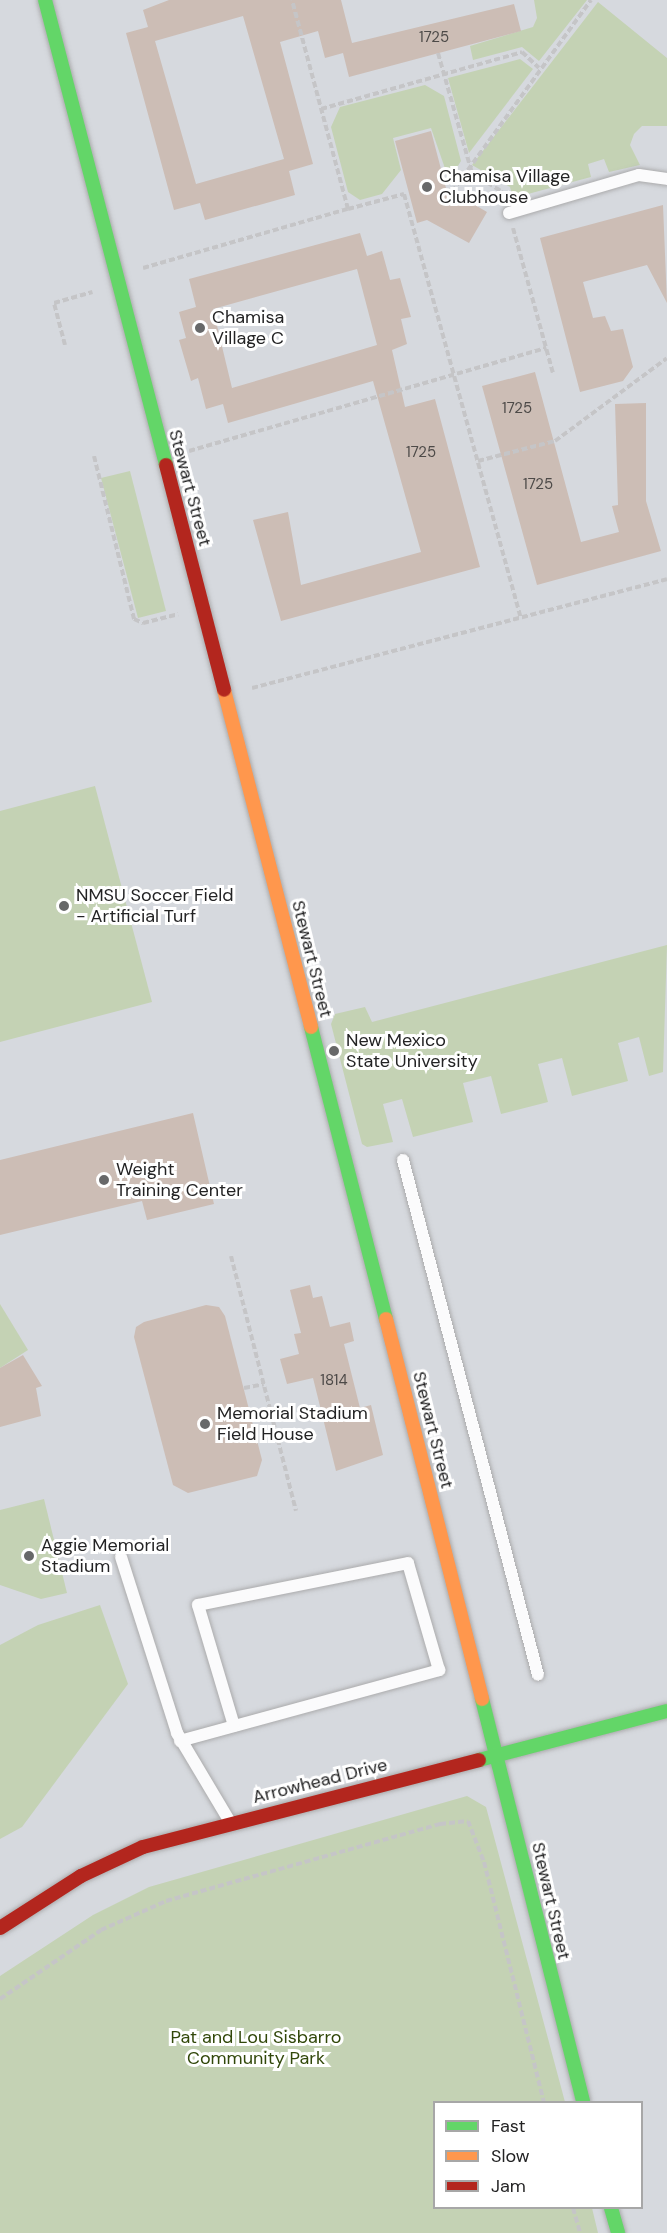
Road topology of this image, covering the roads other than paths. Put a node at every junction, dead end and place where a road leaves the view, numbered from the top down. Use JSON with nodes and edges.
{"nodes":[{"id":1,"x":45,"y":0,"type":"edge"},
{"id":2,"x":667,"y":179,"type":"edge"},
{"id":3,"x":509,"y":213,"type":"road end"},
{"id":4,"x":403,"y":1160,"type":"dead end"},
{"id":5,"x":121,"y":1557,"type":"dead end"},
{"id":6,"x":538,"y":1675,"type":"dead end"},
{"id":7,"x":667,"y":1710,"type":"edge"},
{"id":8,"x":234,"y":1726,"type":"junction"},
{"id":9,"x":180,"y":1741,"type":"junction"},
{"id":10,"x":497,"y":1754,"type":"junction"},
{"id":11,"x":230,"y":1822,"type":"junction"},
{"id":12,"x":0,"y":1928,"type":"edge"},
{"id":13,"x":583,"y":2101,"type":"edge"},
{"id":14,"x":611,"y":2209,"type":"edge"},
{"id":15,"x":618,"y":2233,"type":"edge"}],
"edges":[{"from":1,"to":10,"type":"street","name":"Stewart Street"},
{"from":2,"to":3,"type":"lane"},
{"from":4,"to":6,"type":"lane"},
{"from":5,"to":9,"type":"lane"},
{"from":7,"to":10,"type":"street","name":"Arrowhead Drive"},
{"from":8,"to":8,"type":"lane"},
{"from":8,"to":9,"type":"lane"},
{"from":9,"to":11,"type":"lane"},
{"from":10,"to":11,"type":"street","name":"Arrowhead Drive"},
{"from":10,"to":13,"type":"street","name":"Stewart Street"},
{"from":11,"to":12,"type":"street","name":"Arrowhead Drive"},
{"from":14,"to":15,"type":"street"}]}
